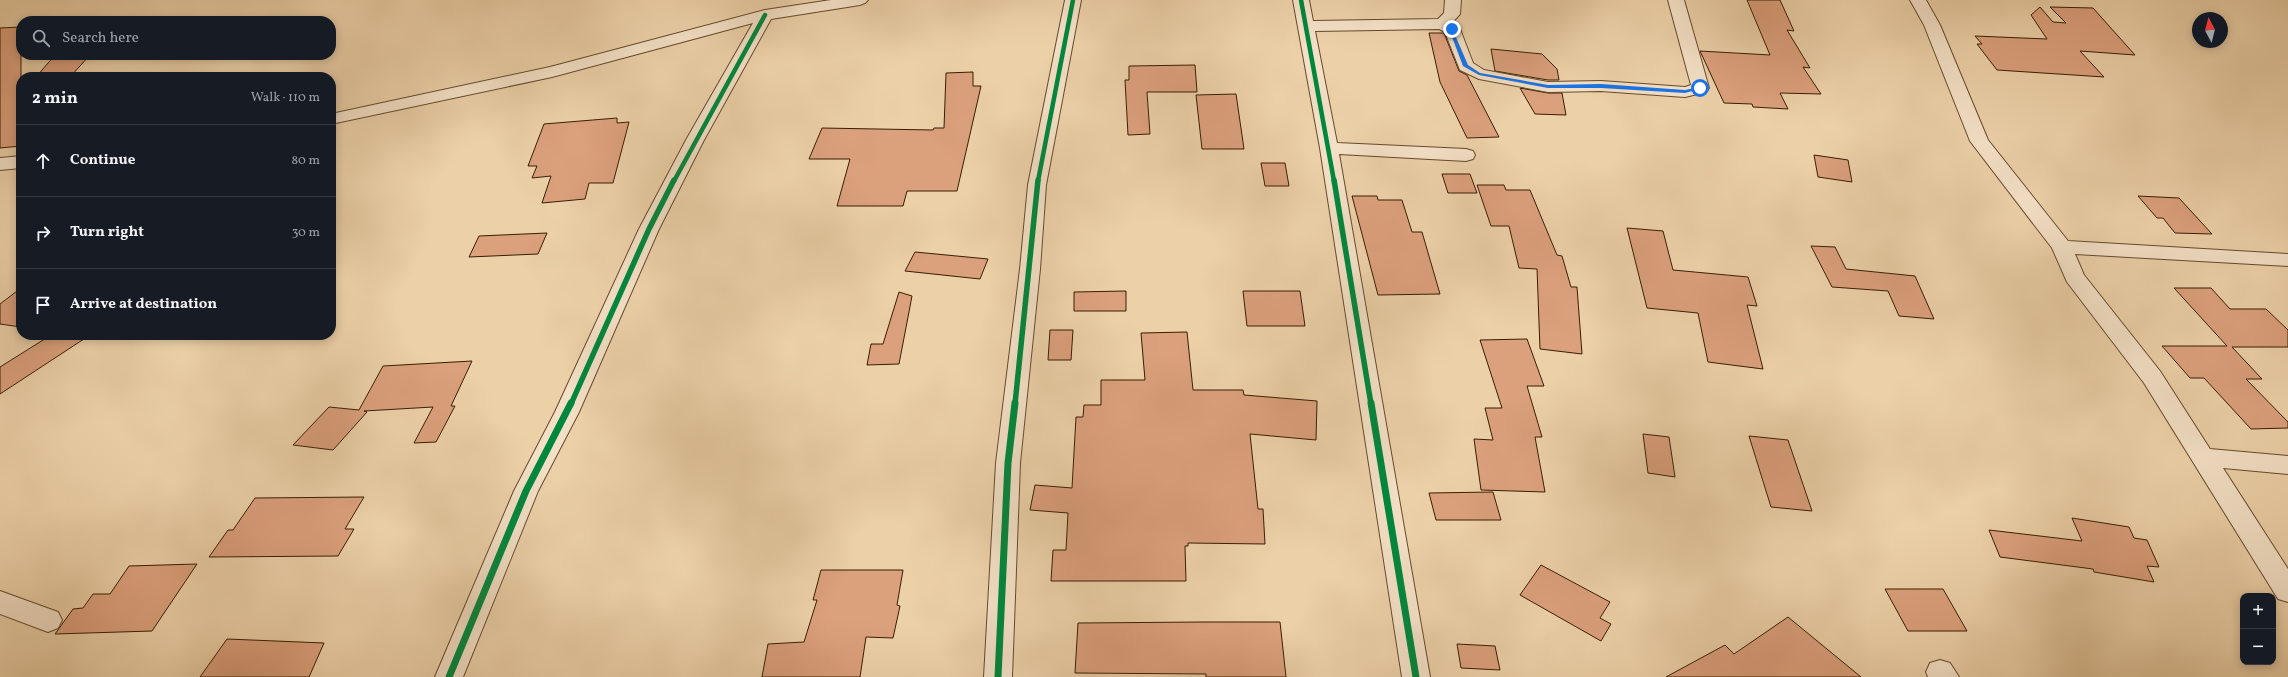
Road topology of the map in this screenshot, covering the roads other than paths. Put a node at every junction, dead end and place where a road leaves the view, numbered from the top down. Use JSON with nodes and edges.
{"nodes":[{"id":1,"x":860,"y":0,"type":"edge"},
{"id":2,"x":1073,"y":0,"type":"edge"},
{"id":3,"x":1301,"y":0,"type":"edge"},
{"id":4,"x":1453,"y":0,"type":"edge"},
{"id":5,"x":1676,"y":0,"type":"edge"},
{"id":6,"x":1918,"y":0,"type":"edge"},
{"id":7,"x":821,"y":4,"type":"edge"},
{"id":8,"x":765,"y":15,"type":"junction"},
{"id":9,"x":1442,"y":24,"type":"junction"},
{"id":10,"x":1306,"y":26,"type":"junction"},
{"id":11,"x":336,"y":118,"type":"edge"},
{"id":12,"x":1329,"y":148,"type":"junction"},
{"id":13,"x":1466,"y":155,"type":"dead end"},
{"id":14,"x":16,"y":162,"type":"edge"},
{"id":15,"x":0,"y":164,"type":"edge"},
{"id":16,"x":2062,"y":247,"type":"junction"},
{"id":17,"x":2288,"y":260,"type":"edge"},
{"id":18,"x":2203,"y":458,"type":"junction"},
{"id":19,"x":2288,"y":465,"type":"edge"},
{"id":20,"x":2288,"y":590,"type":"edge"},
{"id":21,"x":0,"y":602,"type":"edge"},
{"id":22,"x":48,"y":620,"type":"dead end"},
{"id":23,"x":449,"y":677,"type":"edge"},
{"id":24,"x":998,"y":677,"type":"edge"},
{"id":25,"x":1416,"y":677,"type":"edge"}],
"edges":[{"from":1,"to":7,"type":"street"},
{"from":2,"to":24,"type":"street"},
{"from":3,"to":10,"type":"street"},
{"from":4,"to":9,"type":"street"},
{"from":5,"to":9,"type":"street"},
{"from":6,"to":16,"type":"street"},
{"from":7,"to":8,"type":"street"},
{"from":8,"to":11,"type":"street"},
{"from":8,"to":23,"type":"street"},
{"from":9,"to":10,"type":"street"},
{"from":10,"to":12,"type":"street"},
{"from":12,"to":13,"type":"street"},
{"from":12,"to":25,"type":"street"},
{"from":14,"to":15,"type":"street"},
{"from":16,"to":17,"type":"street"},
{"from":16,"to":18,"type":"street"},
{"from":18,"to":19,"type":"street"},
{"from":18,"to":20,"type":"street"},
{"from":21,"to":22,"type":"street"}]}
